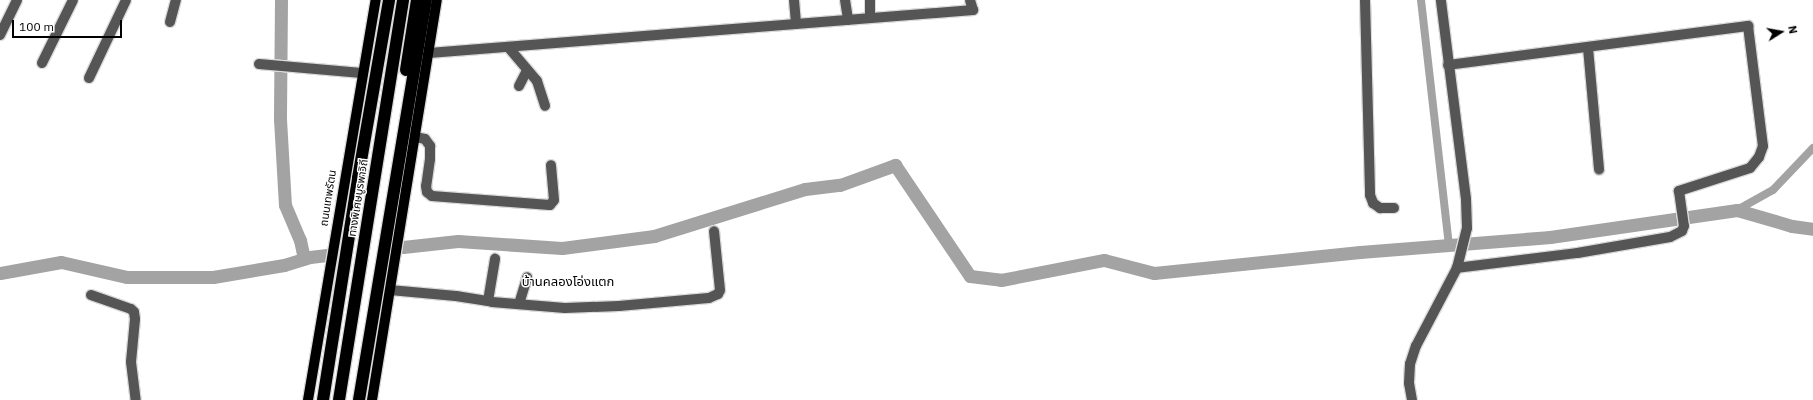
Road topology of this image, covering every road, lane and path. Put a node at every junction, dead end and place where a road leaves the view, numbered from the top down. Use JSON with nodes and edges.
{"nodes":[{"id":1,"x":16,"y":0,"type":"edge"},
{"id":2,"x":73,"y":0,"type":"edge"},
{"id":3,"x":126,"y":0,"type":"edge"},
{"id":4,"x":176,"y":0,"type":"edge"},
{"id":5,"x":376,"y":0,"type":"edge"},
{"id":6,"x":389,"y":0,"type":"edge"},
{"id":7,"x":403,"y":0,"type":"edge"},
{"id":8,"x":417,"y":0,"type":"edge"},
{"id":9,"x":426,"y":0,"type":"edge"},
{"id":10,"x":437,"y":0,"type":"edge"},
{"id":11,"x":794,"y":0,"type":"edge"},
{"id":12,"x":845,"y":0,"type":"edge"},
{"id":13,"x":870,"y":0,"type":"edge"},
{"id":14,"x":970,"y":0,"type":"edge"},
{"id":15,"x":1365,"y":0,"type":"edge"},
{"id":16,"x":1441,"y":0,"type":"edge"},
{"id":17,"x":870,"y":18,"type":"junction"},
{"id":18,"x":848,"y":20,"type":"junction"},
{"id":19,"x":170,"y":22,"type":"dead end"},
{"id":20,"x":796,"y":24,"type":"junction"},
{"id":21,"x":0,"y":35,"type":"edge"},
{"id":22,"x":509,"y":48,"type":"junction"},
{"id":23,"x":1588,"y":48,"type":"junction"},
{"id":24,"x":429,"y":53,"type":"junction"},
{"id":25,"x":42,"y":63,"type":"dead end"},
{"id":26,"x":259,"y":64,"type":"dead end"},
{"id":27,"x":1448,"y":65,"type":"junction"},
{"id":28,"x":527,"y":70,"type":"junction"},
{"id":29,"x":362,"y":73,"type":"junction"},
{"id":30,"x":89,"y":78,"type":"dead end"},
{"id":31,"x":519,"y":86,"type":"dead end"},
{"id":32,"x":545,"y":106,"type":"dead end"},
{"id":33,"x":415,"y":137,"type":"junction"},
{"id":34,"x":551,"y":166,"type":"dead end"},
{"id":35,"x":1599,"y":170,"type":"dead end"},
{"id":36,"x":1394,"y":208,"type":"dead end"},
{"id":37,"x":714,"y":231,"type":"dead end"},
{"id":38,"x":495,"y":259,"type":"dead end"},
{"id":39,"x":1457,"y":268,"type":"junction"},
{"id":40,"x":527,"y":277,"type":"dead end"},
{"id":41,"x":390,"y":290,"type":"junction"},
{"id":42,"x":91,"y":295,"type":"dead end"},
{"id":43,"x":488,"y":301,"type":"junction"},
{"id":44,"x":519,"y":304,"type":"junction"},
{"id":45,"x":136,"y":400,"type":"edge"},
{"id":46,"x":308,"y":400,"type":"edge"},
{"id":47,"x":323,"y":400,"type":"edge"},
{"id":48,"x":339,"y":400,"type":"edge"},
{"id":49,"x":353,"y":400,"type":"edge"},
{"id":50,"x":359,"y":400,"type":"edge"},
{"id":51,"x":372,"y":400,"type":"edge"},
{"id":52,"x":1412,"y":400,"type":"edge"}],
"edges":[{"from":1,"to":21,"type":"street"},
{"from":2,"to":25,"type":"street"},
{"from":3,"to":30,"type":"street"},
{"from":4,"to":19,"type":"street"},
{"from":5,"to":29,"type":"main road","name":"ถนนเทพรัตน"},
{"from":6,"to":47,"type":"highway"},
{"from":7,"to":48,"type":"highway","name":"ทางพิเศษบูรพาวิถี"},
{"from":8,"to":49,"type":"highway"},
{"from":9,"to":50,"type":"highway"},
{"from":10,"to":24,"type":"main road"},
{"from":11,"to":20,"type":"street"},
{"from":12,"to":18,"type":"street"},
{"from":13,"to":17,"type":"street"},
{"from":14,"to":17,"type":"street"},
{"from":15,"to":36,"type":"street"},
{"from":16,"to":27,"type":"street"},
{"from":17,"to":18,"type":"street"},
{"from":18,"to":20,"type":"street"},
{"from":20,"to":22,"type":"street"},
{"from":22,"to":24,"type":"street"},
{"from":22,"to":28,"type":"street"},
{"from":23,"to":27,"type":"street"},
{"from":23,"to":35,"type":"street"},
{"from":23,"to":39,"type":"street"},
{"from":24,"to":33,"type":"main road"},
{"from":26,"to":29,"type":"street"},
{"from":27,"to":39,"type":"street"},
{"from":28,"to":31,"type":"street"},
{"from":28,"to":32,"type":"street"},
{"from":29,"to":46,"type":"main road","name":"ถนนเทพรัตน"},
{"from":33,"to":34,"type":"street"},
{"from":33,"to":41,"type":"main road"},
{"from":37,"to":44,"type":"street"},
{"from":38,"to":43,"type":"street"},
{"from":39,"to":52,"type":"street"},
{"from":40,"to":44,"type":"street"},
{"from":41,"to":43,"type":"street"},
{"from":41,"to":51,"type":"main road"},
{"from":42,"to":45,"type":"street"},
{"from":43,"to":44,"type":"street"}]}
